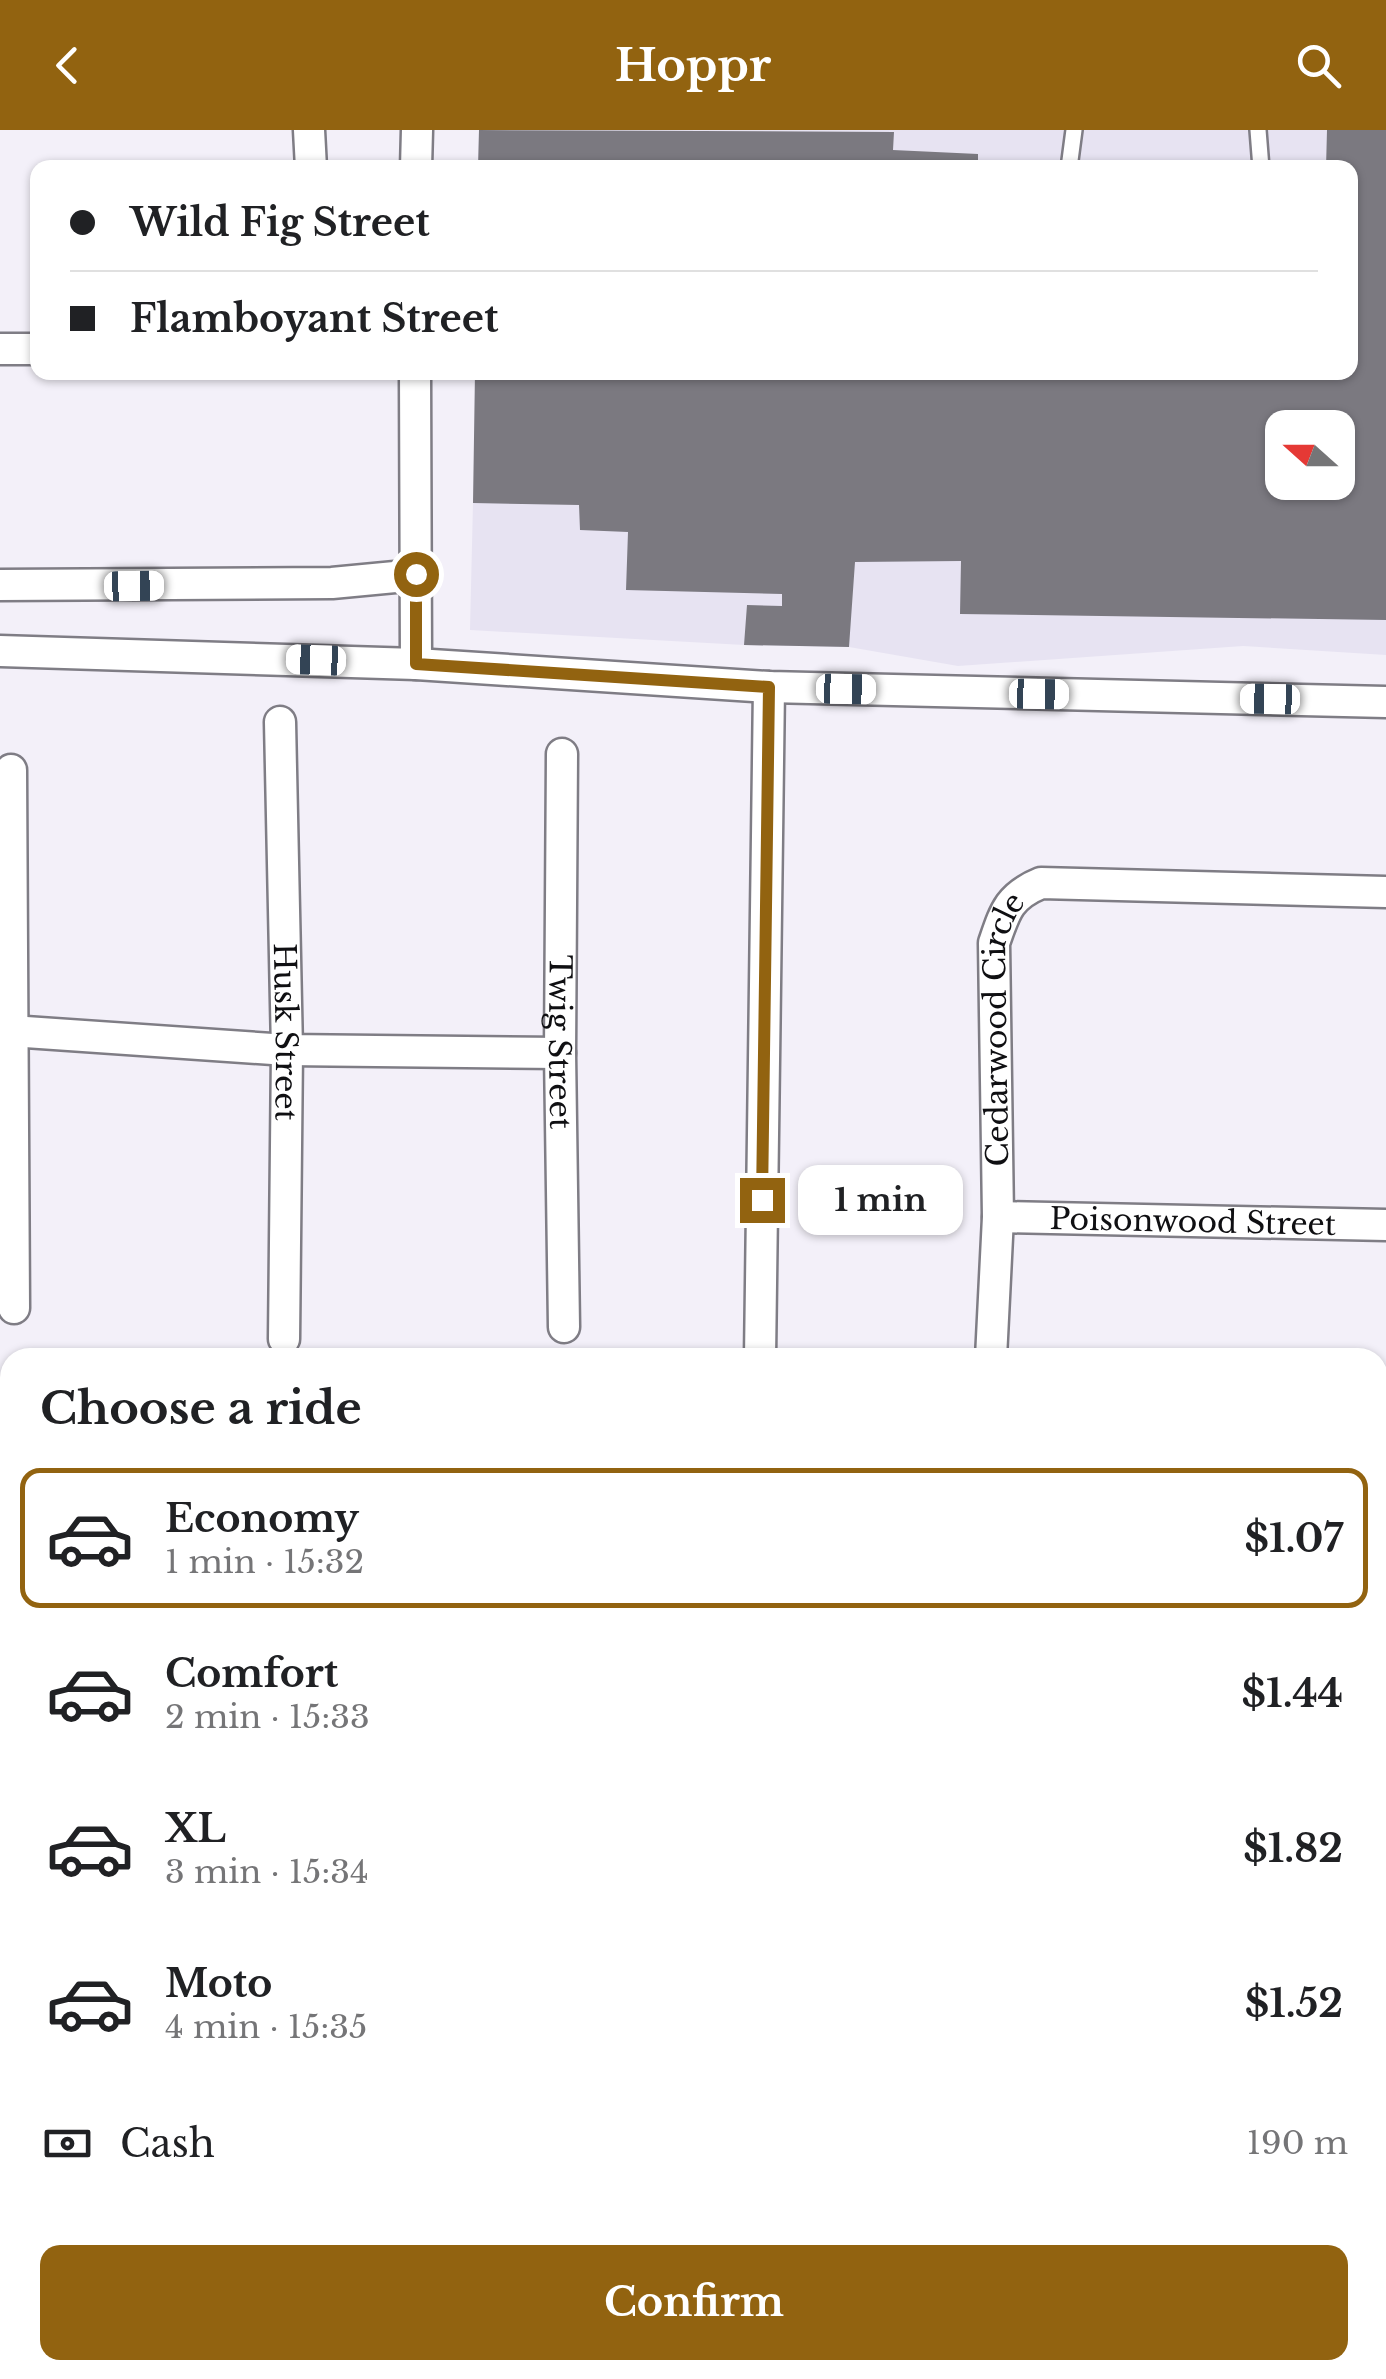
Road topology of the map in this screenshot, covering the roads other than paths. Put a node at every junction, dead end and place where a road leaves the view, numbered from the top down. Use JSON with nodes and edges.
{"nodes":[{"id":1,"x":309,"y":130,"type":"edge"},
{"id":2,"x":417,"y":130,"type":"edge"},
{"id":3,"x":1074,"y":130,"type":"edge"},
{"id":4,"x":1258,"y":130,"type":"edge"},
{"id":5,"x":311,"y":160,"type":"edge"},
{"id":6,"x":416,"y":160,"type":"edge"},
{"id":7,"x":1070,"y":160,"type":"edge"},
{"id":8,"x":1260,"y":160,"type":"edge"},
{"id":9,"x":0,"y":349,"type":"edge"},
{"id":10,"x":30,"y":349,"type":"edge"},
{"id":11,"x":415,"y":380,"type":"edge"},
{"id":12,"x":416,"y":574,"type":"junction"},
{"id":13,"x":0,"y":586,"type":"edge"},
{"id":14,"x":0,"y":650,"type":"edge"},
{"id":15,"x":416,"y":664,"type":"junction"},
{"id":16,"x":769,"y":687,"type":"junction"},
{"id":17,"x":1386,"y":702,"type":"edge"},
{"id":18,"x":280,"y":722,"type":"dead end"},
{"id":19,"x":562,"y":754,"type":"dead end"},
{"id":20,"x":10,"y":770,"type":"dead end"},
{"id":21,"x":1386,"y":892,"type":"edge"},
{"id":22,"x":11,"y":1031,"type":"junction"},
{"id":23,"x":287,"y":1050,"type":"junction"},
{"id":24,"x":560,"y":1053,"type":"junction"},
{"id":25,"x":998,"y":1217,"type":"junction"},
{"id":26,"x":1386,"y":1225,"type":"edge"},
{"id":27,"x":14,"y":1308,"type":"dead end"},
{"id":28,"x":564,"y":1327,"type":"dead end"},
{"id":29,"x":284,"y":1339,"type":"dead end"},
{"id":30,"x":760,"y":1348,"type":"edge"},
{"id":31,"x":991,"y":1348,"type":"edge"}],
"edges":[{"from":1,"to":5,"type":"street"},
{"from":2,"to":6,"type":"street"},
{"from":3,"to":7,"type":"lane"},
{"from":4,"to":8,"type":"lane"},
{"from":9,"to":10,"type":"street"},
{"from":11,"to":12,"type":"street"},
{"from":12,"to":13,"type":"street"},
{"from":12,"to":15,"type":"street"},
{"from":14,"to":15,"type":"street"},
{"from":15,"to":16,"type":"street"},
{"from":16,"to":17,"type":"street"},
{"from":16,"to":30,"type":"street"},
{"from":18,"to":23,"type":"street","name":"Husk Street"},
{"from":19,"to":24,"type":"street","name":"Twig Street"},
{"from":20,"to":22,"type":"street"},
{"from":21,"to":25,"type":"street","name":"Cedarwood Circle"},
{"from":22,"to":23,"type":"street"},
{"from":22,"to":27,"type":"street"},
{"from":23,"to":24,"type":"street"},
{"from":23,"to":29,"type":"street","name":"Husk Street"},
{"from":24,"to":28,"type":"street","name":"Twig Street"},
{"from":25,"to":26,"type":"street","name":"Poisonwood Street"},
{"from":25,"to":31,"type":"street","name":"Cedarwood Circle"}]}
